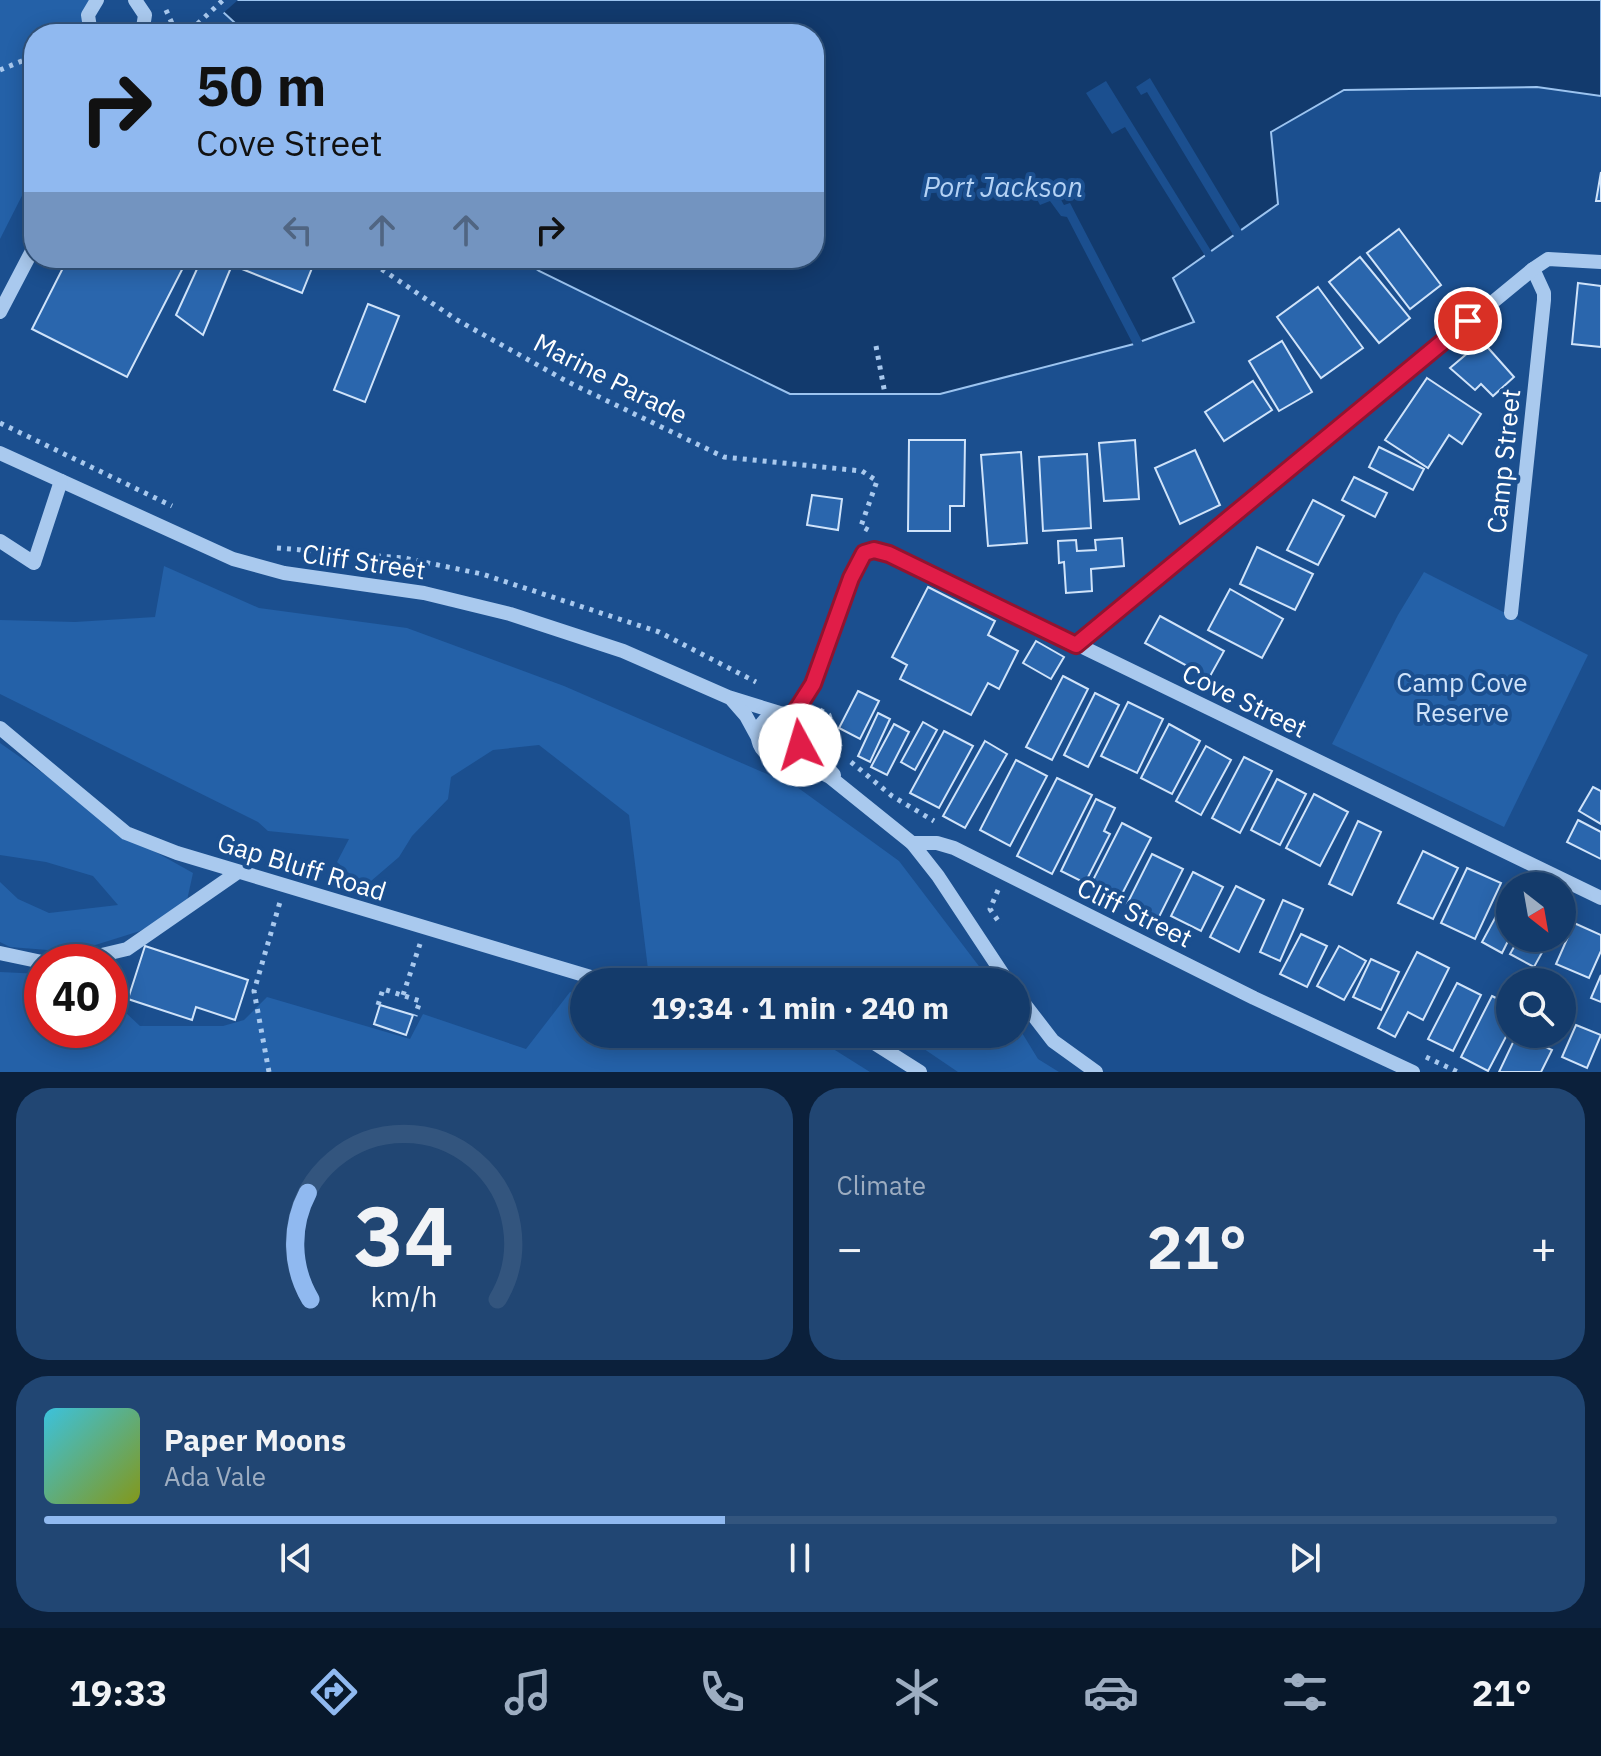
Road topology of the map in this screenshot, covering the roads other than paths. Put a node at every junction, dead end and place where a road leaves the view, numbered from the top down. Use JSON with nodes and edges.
{"nodes":[{"id":1,"x":97,"y":0,"type":"edge"},
{"id":2,"x":135,"y":0,"type":"edge"},
{"id":3,"x":89,"y":24,"type":"edge"},
{"id":4,"x":144,"y":24,"type":"edge"},
{"id":5,"x":1601,"y":262,"type":"edge"},
{"id":6,"x":24,"y":266,"type":"edge"},
{"id":7,"x":1533,"y":269,"type":"junction"},
{"id":8,"x":0,"y":312,"type":"edge"},
{"id":9,"x":0,"y":453,"type":"edge"},
{"id":10,"x":61,"y":481,"type":"junction"},
{"id":11,"x":0,"y":541,"type":"edge"},
{"id":12,"x":1511,"y":613,"type":"dead end"},
{"id":13,"x":1076,"y":645,"type":"junction"},
{"id":14,"x":728,"y":697,"type":"junction"},
{"id":15,"x":788,"y":716,"type":"junction"},
{"id":16,"x":0,"y":728,"type":"edge"},
{"id":17,"x":759,"y":739,"type":"junction"},
{"id":18,"x":802,"y":739,"type":"junction"},
{"id":19,"x":780,"y":758,"type":"junction"},
{"id":20,"x":845,"y":787,"type":"junction"},
{"id":21,"x":912,"y":843,"type":"junction"},
{"id":22,"x":238,"y":872,"type":"junction"},
{"id":23,"x":1601,"y":898,"type":"edge"},
{"id":24,"x":128,"y":948,"type":"edge"},
{"id":25,"x":0,"y":953,"type":"edge"},
{"id":26,"x":24,"y":958,"type":"edge"},
{"id":27,"x":999,"y":968,"type":"edge"},
{"id":28,"x":570,"y":971,"type":"edge"},
{"id":29,"x":1030,"y":1011,"type":"edge"},
{"id":30,"x":882,"y":1048,"type":"edge"},
{"id":31,"x":920,"y":1072,"type":"edge"},
{"id":32,"x":1096,"y":1072,"type":"edge"},
{"id":33,"x":1413,"y":1072,"type":"edge"}],
"edges":[{"from":1,"to":3,"type":"street"},
{"from":2,"to":4,"type":"street"},
{"from":5,"to":7,"type":"street"},
{"from":6,"to":8,"type":"street"},
{"from":7,"to":12,"type":"street","name":"Camp Street"},
{"from":7,"to":13,"type":"street"},
{"from":9,"to":10,"type":"street","name":"Cliff Street"},
{"from":10,"to":11,"type":"street"},
{"from":10,"to":14,"type":"street","name":"Cliff Street"},
{"from":13,"to":15,"type":"street","name":"Cove Street"},
{"from":13,"to":23,"type":"street","name":"Cove Street"},
{"from":14,"to":15,"type":"street","name":"Cliff Street"},
{"from":14,"to":17,"type":"street","name":"Cliff Street"},
{"from":15,"to":17,"type":"street"},
{"from":15,"to":18,"type":"street"},
{"from":16,"to":22,"type":"street","name":"Gap Bluff Road"},
{"from":17,"to":19,"type":"street"},
{"from":18,"to":19,"type":"street"},
{"from":18,"to":20,"type":"street"},
{"from":19,"to":20,"type":"street"},
{"from":20,"to":21,"type":"street"},
{"from":21,"to":27,"type":"street"},
{"from":21,"to":33,"type":"street","name":"Cliff Street"},
{"from":22,"to":24,"type":"street"},
{"from":22,"to":28,"type":"street","name":"Gap Bluff Road"},
{"from":25,"to":26,"type":"street"},
{"from":29,"to":32,"type":"street"},
{"from":30,"to":31,"type":"street"}]}
